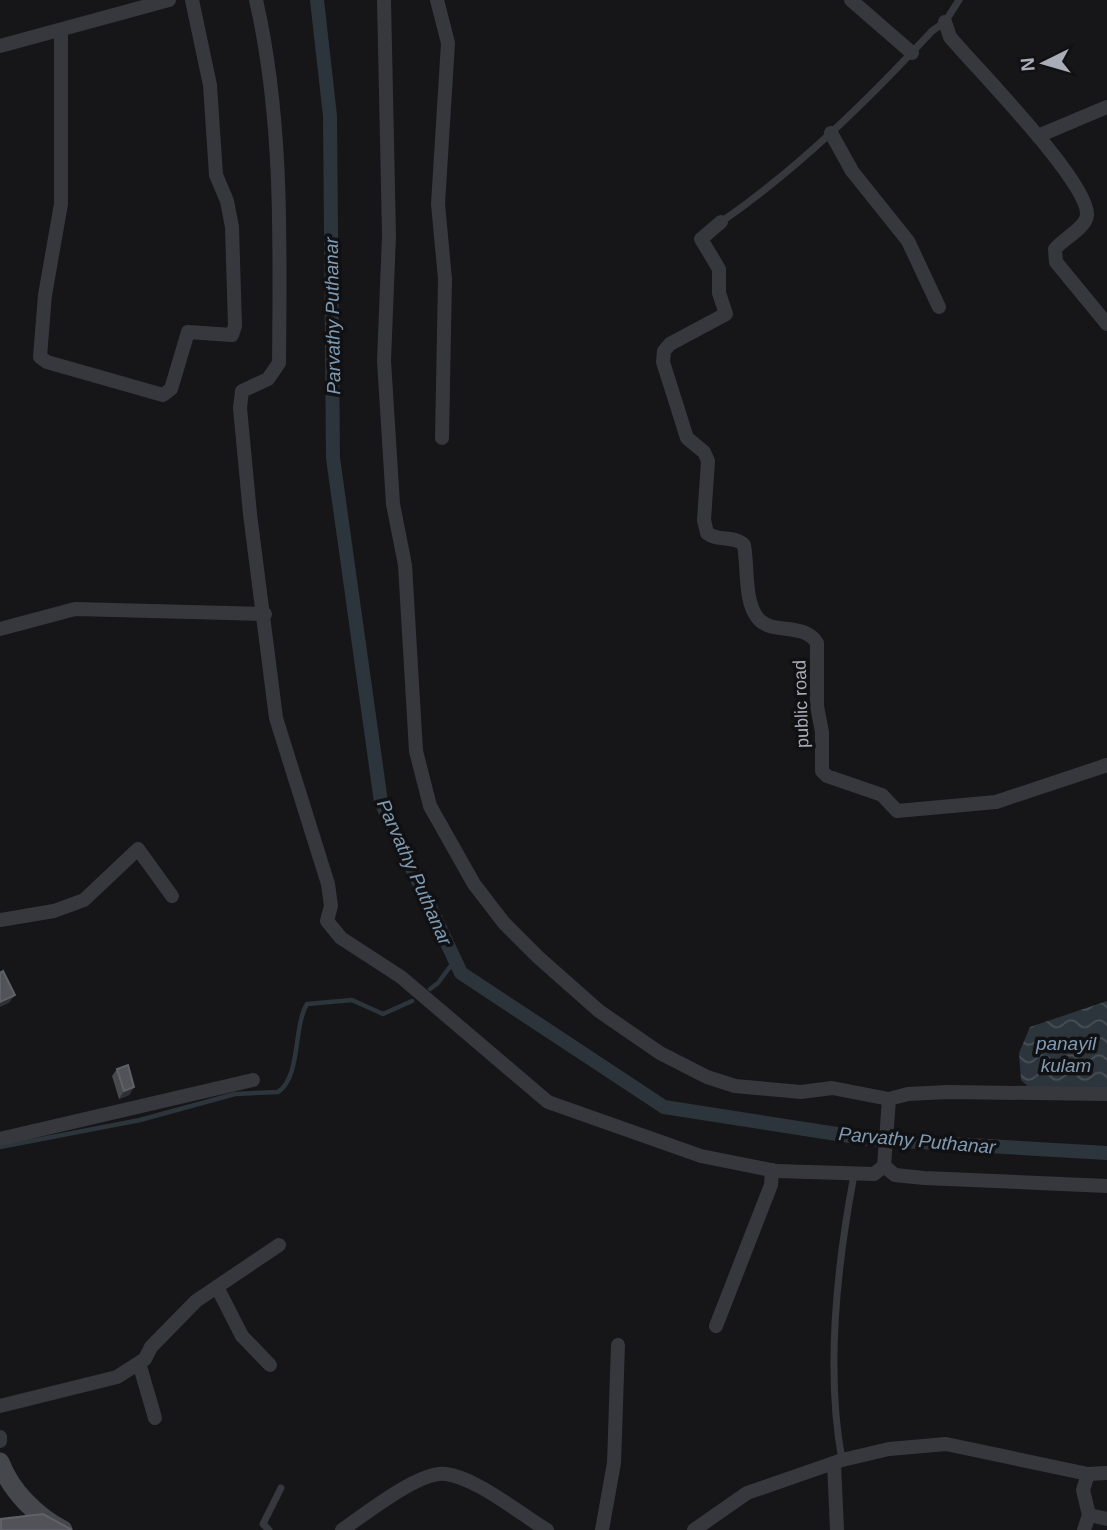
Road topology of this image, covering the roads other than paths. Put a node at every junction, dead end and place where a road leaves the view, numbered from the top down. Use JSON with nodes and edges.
{"nodes":[{"id":1,"x":169,"y":0,"type":"edge"},
{"id":2,"x":192,"y":0,"type":"edge"},
{"id":3,"x":256,"y":0,"type":"edge"},
{"id":4,"x":384,"y":0,"type":"edge"},
{"id":5,"x":437,"y":0,"type":"edge"},
{"id":6,"x":850,"y":0,"type":"edge"},
{"id":7,"x":959,"y":0,"type":"edge"},
{"id":8,"x":945,"y":22,"type":"junction"},
{"id":9,"x":61,"y":31,"type":"junction"},
{"id":10,"x":0,"y":46,"type":"edge"},
{"id":11,"x":912,"y":53,"type":"junction"},
{"id":12,"x":1107,"y":107,"type":"edge"},
{"id":13,"x":831,"y":132,"type":"junction"},
{"id":14,"x":1038,"y":136,"type":"junction"},
{"id":15,"x":721,"y":222,"type":"joint"},
{"id":16,"x":939,"y":307,"type":"dead end"},
{"id":17,"x":1107,"y":324,"type":"edge"},
{"id":18,"x":442,"y":438,"type":"dead end"},
{"id":19,"x":265,"y":614,"type":"junction"},
{"id":20,"x":0,"y":629,"type":"edge"},
{"id":21,"x":1107,"y":765,"type":"edge"},
{"id":22,"x":172,"y":896,"type":"dead end"},
{"id":23,"x":0,"y":920,"type":"edge"},
{"id":24,"x":253,"y":1080,"type":"dead end"},
{"id":25,"x":1107,"y":1094,"type":"edge"},
{"id":26,"x":889,"y":1104,"type":"junction"},
{"id":27,"x":0,"y":1139,"type":"edge"},
{"id":28,"x":884,"y":1165,"type":"junction"},
{"id":29,"x":772,"y":1170,"type":"junction"},
{"id":30,"x":854,"y":1175,"type":"junction"},
{"id":31,"x":1107,"y":1186,"type":"edge"},
{"id":32,"x":279,"y":1245,"type":"dead end"},
{"id":33,"x":217,"y":1287,"type":"junction"},
{"id":34,"x":716,"y":1326,"type":"dead end"},
{"id":35,"x":618,"y":1345,"type":"dead end"},
{"id":36,"x":139,"y":1363,"type":"junction"},
{"id":37,"x":270,"y":1365,"type":"dead end"},
{"id":38,"x":0,"y":1406,"type":"edge"},
{"id":39,"x":156,"y":1418,"type":"dead end"},
{"id":40,"x":838,"y":1461,"type":"junction"},
{"id":41,"x":2,"y":1472,"type":"edge"},
{"id":42,"x":1107,"y":1473,"type":"edge"},
{"id":43,"x":1088,"y":1474,"type":"junction"},
{"id":44,"x":281,"y":1488,"type":"dead end"},
{"id":45,"x":1088,"y":1515,"type":"junction"},
{"id":46,"x":1107,"y":1519,"type":"edge"},
{"id":47,"x":63,"y":1530,"type":"edge"},
{"id":48,"x":269,"y":1530,"type":"edge"},
{"id":49,"x":342,"y":1530,"type":"edge"},
{"id":50,"x":547,"y":1530,"type":"edge"},
{"id":51,"x":602,"y":1530,"type":"edge"},
{"id":52,"x":694,"y":1530,"type":"edge"},
{"id":53,"x":837,"y":1530,"type":"edge"},
{"id":54,"x":1084,"y":1530,"type":"edge"}],
"edges":[{"from":1,"to":9,"type":"street"},
{"from":2,"to":9,"type":"street"},
{"from":3,"to":19,"type":"street"},
{"from":4,"to":26,"type":"street"},
{"from":5,"to":18,"type":"street"},
{"from":6,"to":11,"type":"street"},
{"from":7,"to":8,"type":"lane"},
{"from":8,"to":11,"type":"lane"},
{"from":8,"to":14,"type":"street"},
{"from":9,"to":10,"type":"street"},
{"from":11,"to":13,"type":"lane"},
{"from":12,"to":14,"type":"street"},
{"from":13,"to":15,"type":"lane"},
{"from":13,"to":16,"type":"street"},
{"from":14,"to":17,"type":"street"},
{"from":15,"to":21,"type":"street","name":"public road"},
{"from":19,"to":20,"type":"street"},
{"from":19,"to":29,"type":"street"},
{"from":22,"to":23,"type":"street"},
{"from":24,"to":27,"type":"street"},
{"from":25,"to":26,"type":"street"},
{"from":26,"to":28,"type":"street"},
{"from":28,"to":30,"type":"street"},
{"from":28,"to":31,"type":"street"},
{"from":29,"to":30,"type":"street"},
{"from":29,"to":34,"type":"street"},
{"from":30,"to":40,"type":"lane"},
{"from":32,"to":33,"type":"street"},
{"from":33,"to":36,"type":"street"},
{"from":33,"to":37,"type":"street"},
{"from":35,"to":51,"type":"street"},
{"from":36,"to":38,"type":"street"},
{"from":36,"to":39,"type":"street"},
{"from":40,"to":43,"type":"street"},
{"from":40,"to":52,"type":"street"},
{"from":40,"to":53,"type":"street"},
{"from":41,"to":47,"type":"main road"},
{"from":42,"to":43,"type":"street"},
{"from":43,"to":45,"type":"street"},
{"from":44,"to":48,"type":"lane"},
{"from":45,"to":46,"type":"street"},
{"from":45,"to":54,"type":"street"},
{"from":49,"to":50,"type":"street"}]}
